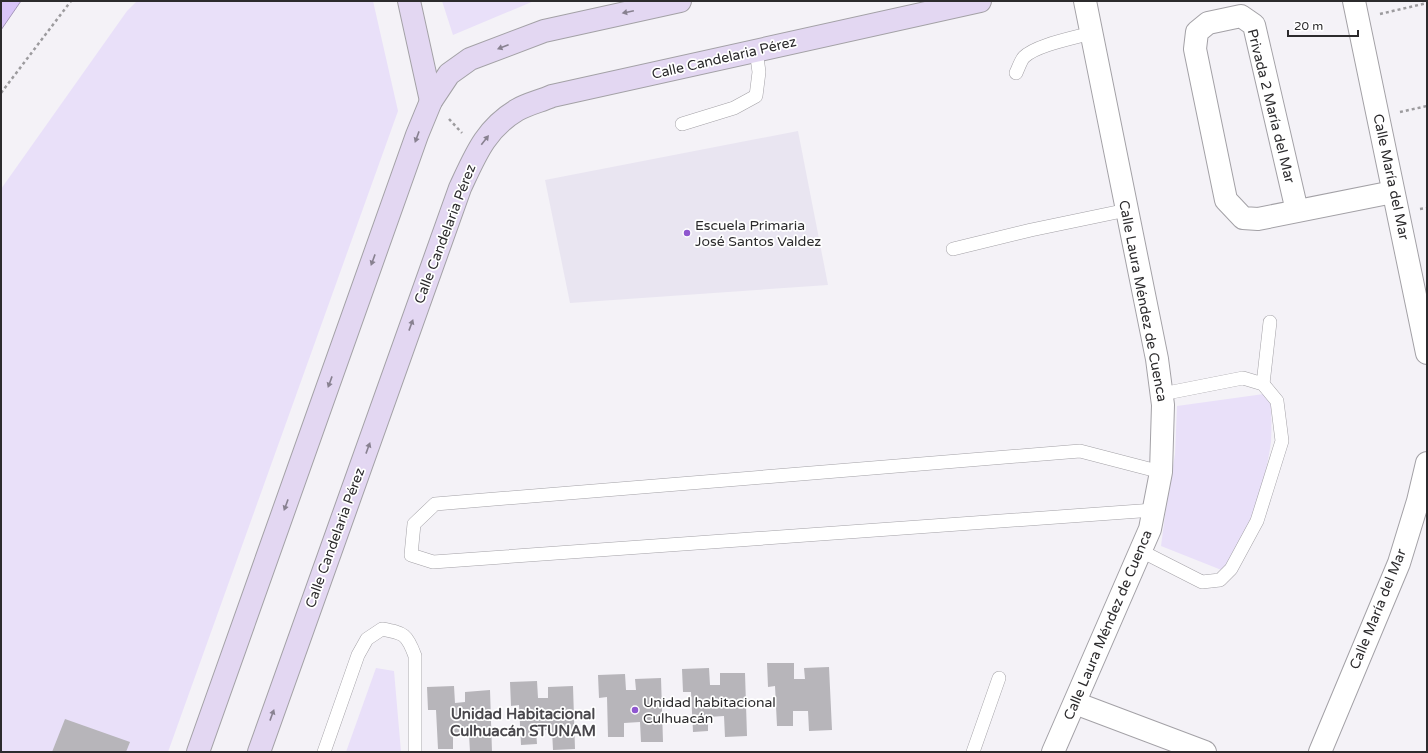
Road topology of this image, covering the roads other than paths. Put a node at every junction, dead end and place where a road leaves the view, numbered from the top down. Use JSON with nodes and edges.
{"nodes":[{"id":1,"x":409,"y":1,"type":"edge"},
{"id":2,"x":680,"y":1,"type":"edge"},
{"id":3,"x":980,"y":1,"type":"edge"},
{"id":4,"x":1085,"y":1,"type":"edge"},
{"id":5,"x":1356,"y":10,"type":"edge"},
{"id":6,"x":1091,"y":33,"type":"junction"},
{"id":7,"x":756,"y":50,"type":"junction"},
{"id":8,"x":1016,"y":73,"type":"dead end"},
{"id":9,"x":431,"y":101,"type":"junction"},
{"id":10,"x":682,"y":124,"type":"dead end"},
{"id":11,"x":1394,"y":192,"type":"junction"},
{"id":12,"x":1127,"y":210,"type":"junction"},
{"id":13,"x":1297,"y":211,"type":"junction"},
{"id":14,"x":953,"y":249,"type":"dead end"},
{"id":15,"x":1270,"y":322,"type":"dead end"},
{"id":16,"x":1427,"y":353,"type":"edge"},
{"id":17,"x":1263,"y":384,"type":"junction"},
{"id":18,"x":1162,"y":394,"type":"junction"},
{"id":19,"x":1427,"y":463,"type":"edge"},
{"id":20,"x":1161,"y":472,"type":"junction"},
{"id":21,"x":1422,"y":500,"type":"edge"},
{"id":22,"x":1154,"y":510,"type":"junction"},
{"id":23,"x":1141,"y":551,"type":"junction"},
{"id":24,"x":999,"y":678,"type":"dead end"},
{"id":25,"x":1075,"y":703,"type":"junction"},
{"id":26,"x":198,"y":752,"type":"edge"},
{"id":27,"x":259,"y":752,"type":"edge"},
{"id":28,"x":324,"y":752,"type":"edge"},
{"id":29,"x":416,"y":752,"type":"edge"},
{"id":30,"x":973,"y":752,"type":"edge"},
{"id":31,"x":1053,"y":752,"type":"edge"},
{"id":32,"x":1205,"y":752,"type":"edge"},
{"id":33,"x":1320,"y":752,"type":"edge"}],
"edges":[{"from":1,"to":9,"type":"main road"},
{"from":2,"to":9,"type":"main road","one_way":true},
{"from":3,"to":7,"type":"main road","name":"Calle Candelaria Pérez"},
{"from":4,"to":6,"type":"street","name":"Calle Laura Méndez de Cuenca"},
{"from":5,"to":11,"type":"street","name":"Calle María del Mar"},
{"from":6,"to":8,"type":"lane"},
{"from":6,"to":12,"type":"street","name":"Calle Laura Méndez de Cuenca"},
{"from":7,"to":10,"type":"lane"},
{"from":27,"to":7,"type":"main road","name":"Calle Candelaria Pérez","one_way":true},
{"from":9,"to":26,"type":"main road","one_way":true},
{"from":11,"to":13,"type":"street","name":"Privada 2 María del Mar"},
{"from":11,"to":16,"type":"street","name":"Calle María del Mar"},
{"from":12,"to":14,"type":"lane"},
{"from":12,"to":18,"type":"street","name":"Calle Laura Méndez de Cuenca"},
{"from":13,"to":13,"type":"street","name":"Privada 2 María del Mar"},
{"from":15,"to":17,"type":"lane"},
{"from":17,"to":18,"type":"lane"},
{"from":17,"to":23,"type":"lane"},
{"from":18,"to":20,"type":"street","name":"Calle Laura Méndez de Cuenca"},
{"from":19,"to":21,"type":"street","name":"Calle María del Mar"},
{"from":20,"to":22,"type":"street","name":"Calle Laura Méndez de Cuenca"},
{"from":20,"to":22,"type":"lane"},
{"from":21,"to":33,"type":"street","name":"Calle María del Mar"},
{"from":22,"to":23,"type":"street","name":"Calle Laura Méndez de Cuenca"},
{"from":23,"to":25,"type":"street","name":"Calle Laura Méndez de Cuenca"},
{"from":24,"to":30,"type":"lane"},
{"from":25,"to":31,"type":"street","name":"Calle Laura Méndez de Cuenca"},
{"from":25,"to":32,"type":"street"},
{"from":28,"to":29,"type":"lane"}]}
